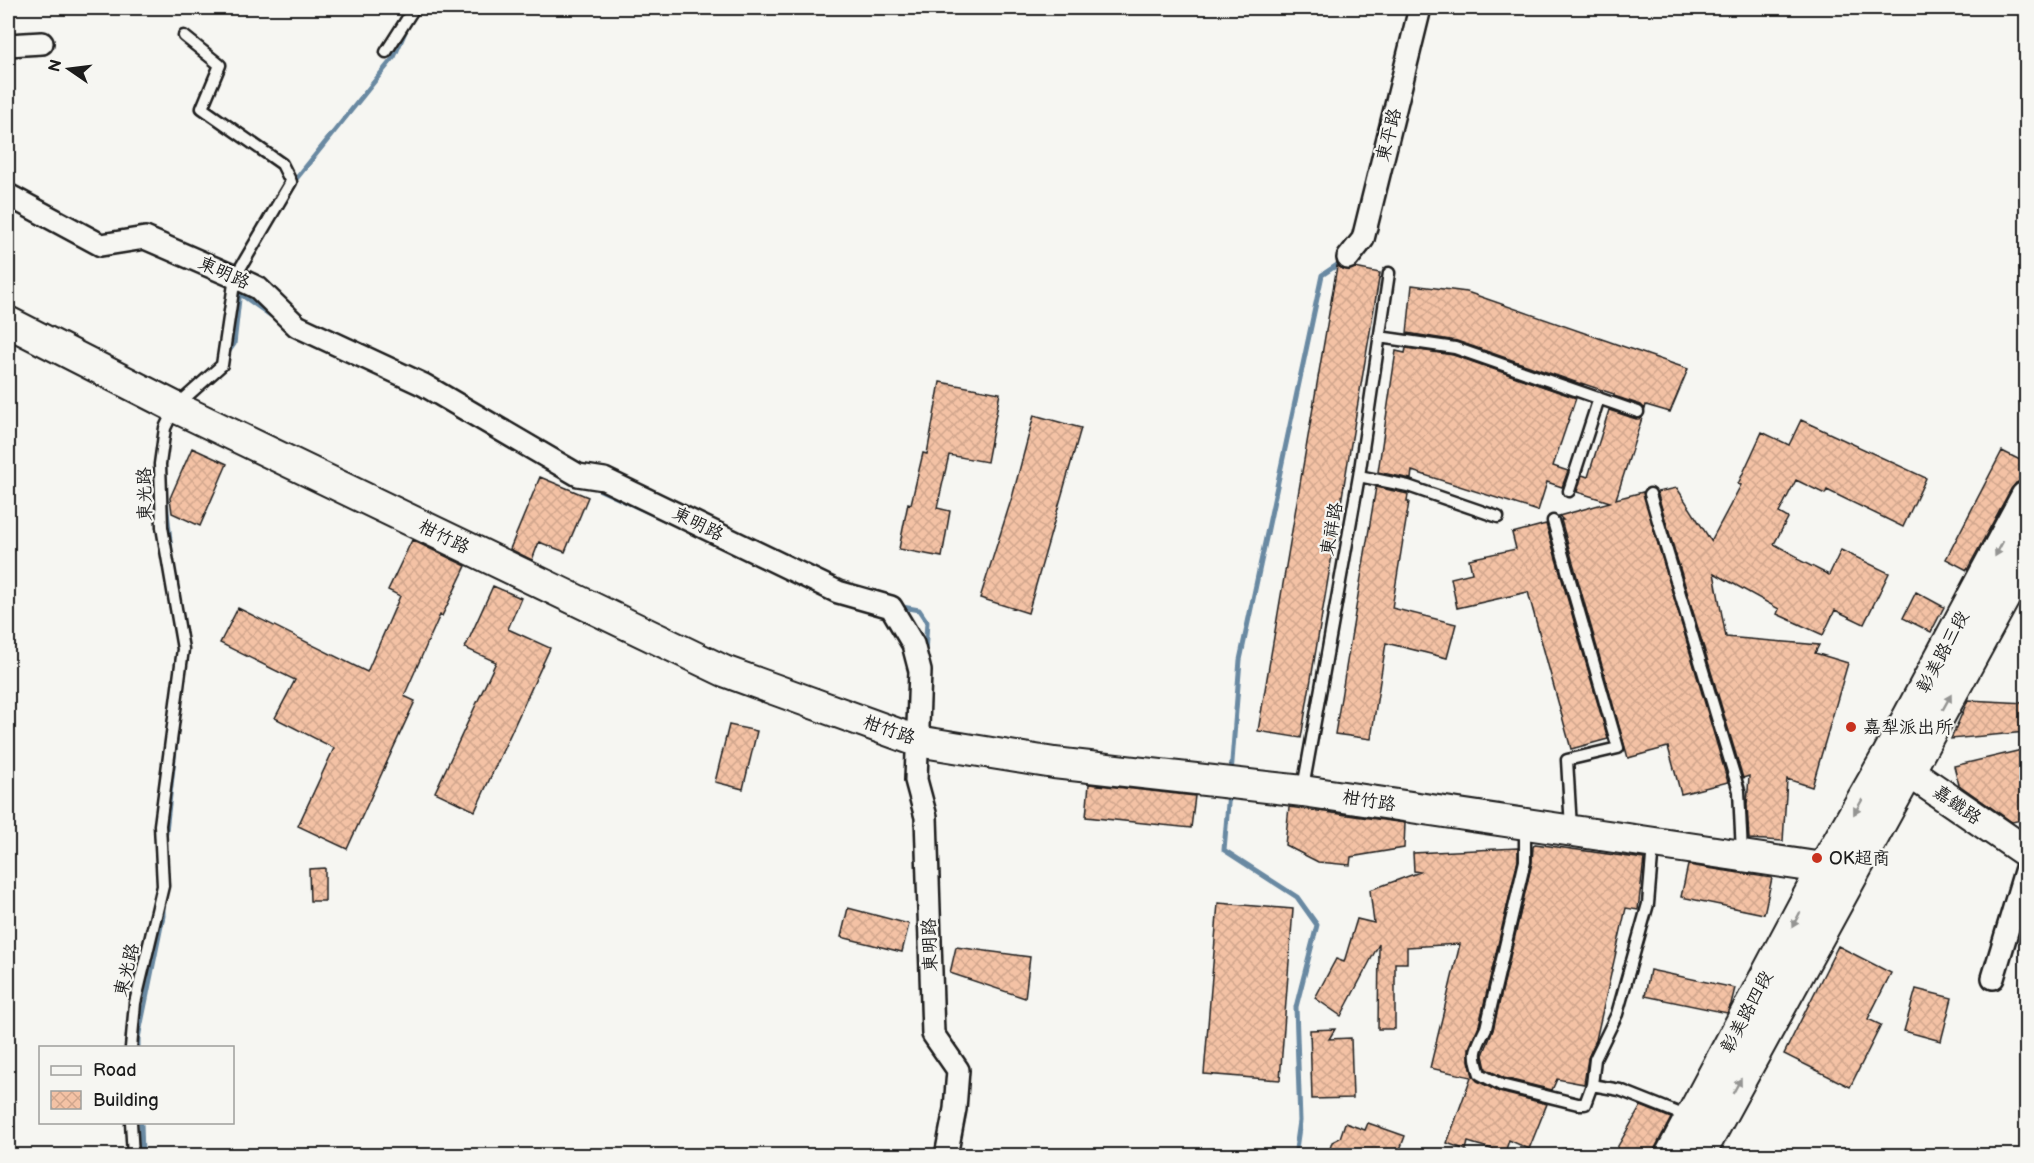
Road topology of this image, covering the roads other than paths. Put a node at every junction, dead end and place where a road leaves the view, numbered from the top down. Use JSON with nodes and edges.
{"nodes":[{"id":1,"x":414,"y":8,"type":"edge"},
{"id":2,"x":1420,"y":8,"type":"edge"},
{"id":3,"x":184,"y":36,"type":"dead end"},
{"id":4,"x":42,"y":43,"type":"dead end"},
{"id":5,"x":8,"y":45,"type":"edge"},
{"id":6,"x":386,"y":52,"type":"dead end"},
{"id":7,"x":8,"y":195,"type":"edge"},
{"id":8,"x":1348,"y":258,"type":"dead end"},
{"id":9,"x":1389,"y":273,"type":"dead end"},
{"id":10,"x":235,"y":277,"type":"junction"},
{"id":11,"x":8,"y":322,"type":"edge"},
{"id":12,"x":1379,"y":337,"type":"junction"},
{"id":13,"x":1599,"y":398,"type":"junction"},
{"id":14,"x":175,"y":407,"type":"junction"},
{"id":15,"x":1638,"y":412,"type":"dead end"},
{"id":16,"x":1359,"y":476,"type":"junction"},
{"id":17,"x":1569,"y":490,"type":"dead end"},
{"id":18,"x":1650,"y":494,"type":"dead end"},
{"id":19,"x":2026,"y":497,"type":"edge"},
{"id":20,"x":1498,"y":518,"type":"dead end"},
{"id":21,"x":1553,"y":522,"type":"dead end"},
{"id":22,"x":2026,"y":558,"type":"edge"},
{"id":23,"x":917,"y":741,"type":"junction"},
{"id":24,"x":1898,"y":764,"type":"junction"},
{"id":25,"x":1303,"y":791,"type":"junction"},
{"id":26,"x":1525,"y":825,"type":"junction"},
{"id":27,"x":1571,"y":831,"type":"junction"},
{"id":28,"x":1653,"y":842,"type":"junction"},
{"id":29,"x":2021,"y":844,"type":"edge"},
{"id":30,"x":1742,"y":856,"type":"junction"},
{"id":31,"x":2026,"y":868,"type":"edge"},
{"id":32,"x":1836,"y":874,"type":"junction"},
{"id":33,"x":1993,"y":978,"type":"dead end"},
{"id":34,"x":131,"y":1046,"type":"edge"},
{"id":35,"x":1592,"y":1085,"type":"junction"},
{"id":36,"x":130,"y":1124,"type":"edge"},
{"id":37,"x":1701,"y":1130,"type":"edge"},
{"id":38,"x":133,"y":1155,"type":"edge"},
{"id":39,"x":946,"y":1155,"type":"edge"},
{"id":40,"x":1670,"y":1155,"type":"edge"}],
"edges":[{"from":1,"to":6,"type":"lane"},
{"from":2,"to":8,"type":"street","name":"東平路"},
{"from":3,"to":10,"type":"lane","name":"東光路"},
{"from":4,"to":5,"type":"street"},
{"from":7,"to":10,"type":"street","name":"東明路"},
{"from":9,"to":12,"type":"lane","name":"東祥路"},
{"from":10,"to":14,"type":"lane","name":"東光路"},
{"from":10,"to":23,"type":"street","name":"東明路"},
{"from":11,"to":14,"type":"street","name":"柑竹路"},
{"from":12,"to":13,"type":"lane"},
{"from":12,"to":16,"type":"lane","name":"東祥路"},
{"from":13,"to":15,"type":"lane"},
{"from":13,"to":17,"type":"lane"},
{"from":14,"to":23,"type":"street","name":"柑竹路"},
{"from":14,"to":34,"type":"lane","name":"東光路"},
{"from":16,"to":20,"type":"lane"},
{"from":16,"to":25,"type":"lane","name":"東祥路"},
{"from":18,"to":30,"type":"lane"},
{"from":19,"to":24,"type":"street","name":"彰美路三段","one_way":true},
{"from":21,"to":27,"type":"lane"},
{"from":24,"to":22,"type":"street","name":"彰美路三段","one_way":true},
{"from":23,"to":25,"type":"street","name":"柑竹路"},
{"from":23,"to":39,"type":"street","name":"東明路"},
{"from":24,"to":29,"type":"street","name":"嘉鐵路"},
{"from":24,"to":32,"type":"street","name":"彰美路三段"},
{"from":25,"to":26,"type":"street","name":"柑竹路"},
{"from":26,"to":27,"type":"street","name":"柑竹路"},
{"from":26,"to":35,"type":"lane"},
{"from":27,"to":28,"type":"street","name":"柑竹路"},
{"from":28,"to":30,"type":"street","name":"柑竹路"},
{"from":28,"to":35,"type":"lane"},
{"from":30,"to":32,"type":"street","name":"柑竹路"},
{"from":31,"to":33,"type":"street"},
{"from":32,"to":37,"type":"street","name":"彰美路四段"},
{"from":35,"to":37,"type":"lane"},
{"from":36,"to":38,"type":"lane"},
{"from":37,"to":40,"type":"street","name":"彰美路四段"}]}
